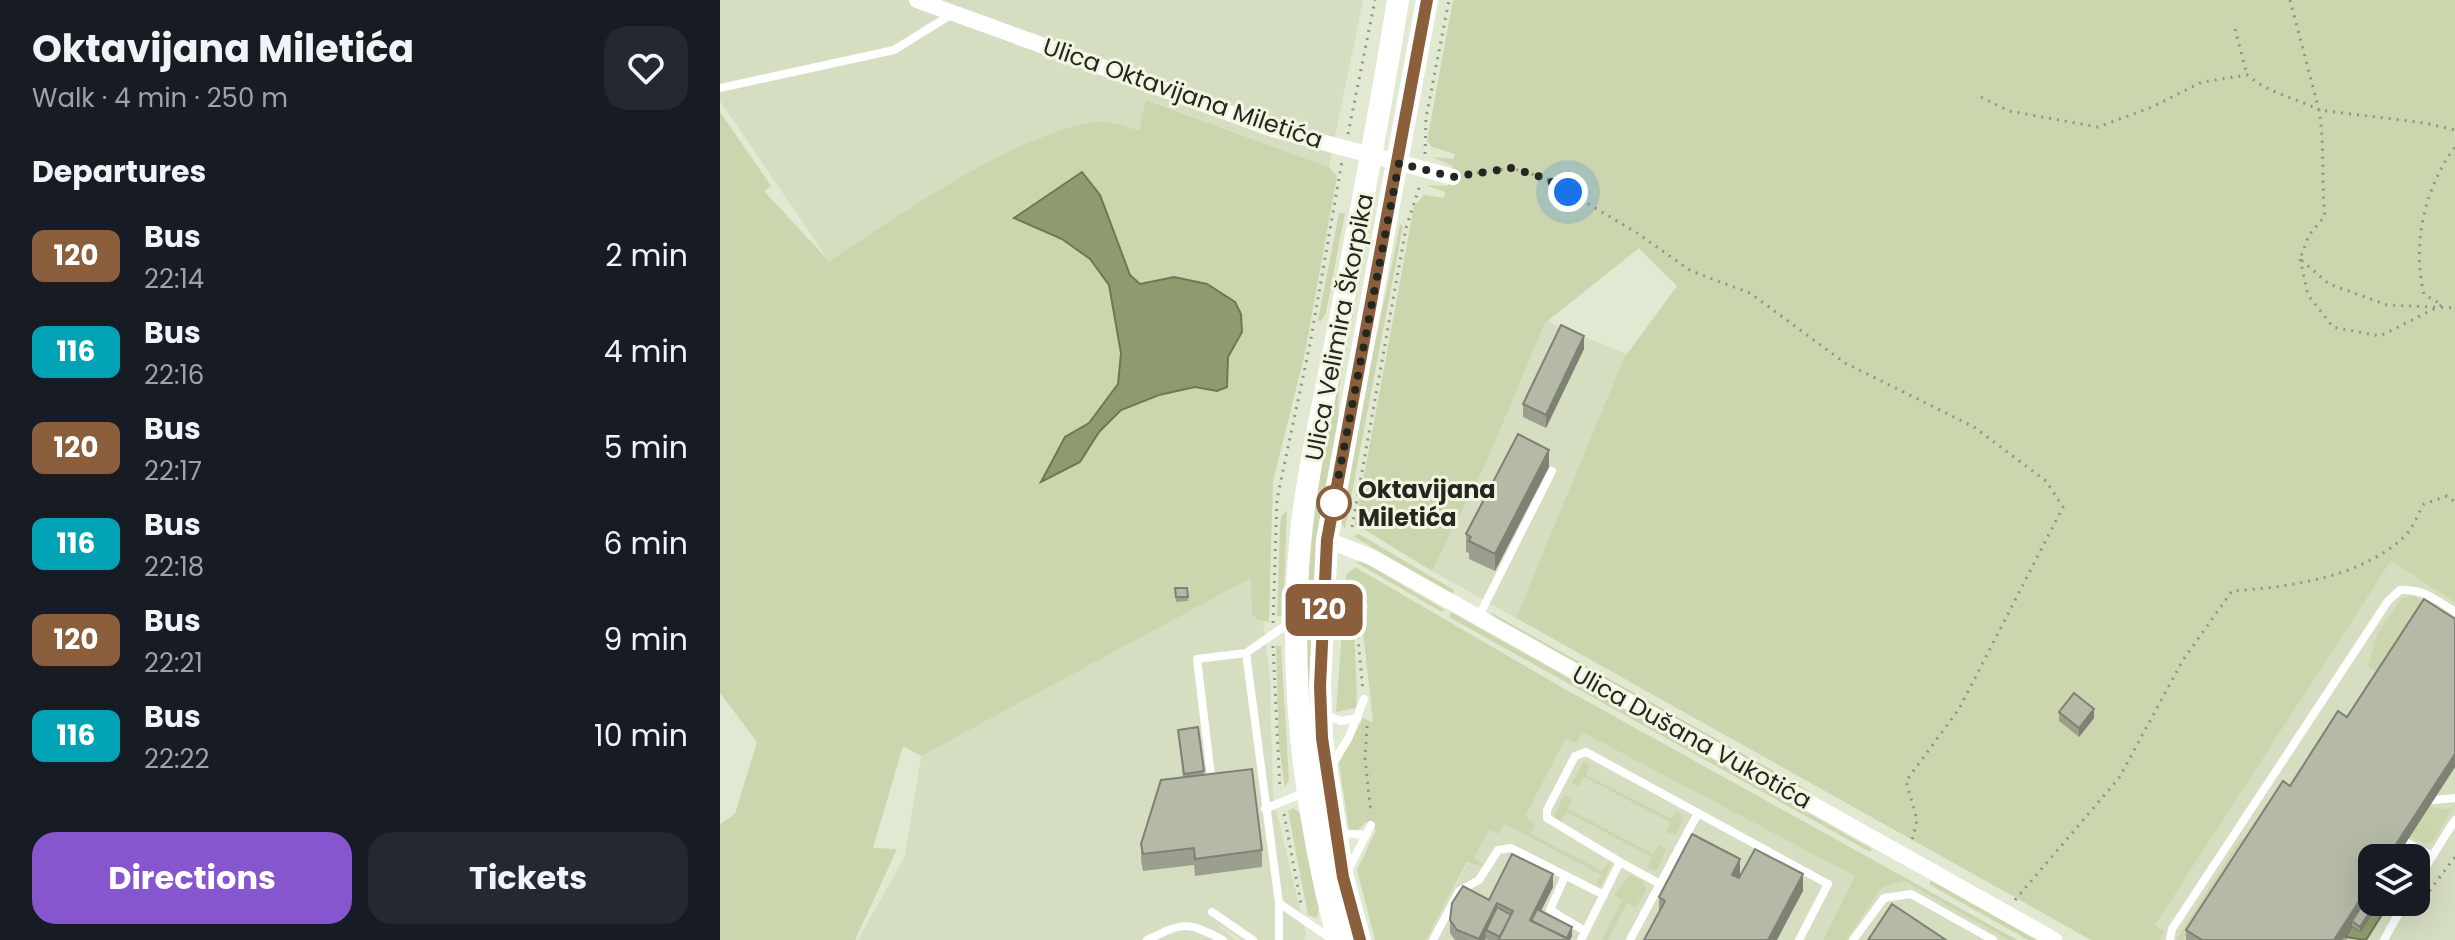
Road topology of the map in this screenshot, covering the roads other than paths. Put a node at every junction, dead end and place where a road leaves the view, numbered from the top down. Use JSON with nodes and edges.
{"nodes":[{"id":1,"x":917,"y":0,"type":"edge"},
{"id":2,"x":1398,"y":0,"type":"edge"},
{"id":3,"x":1427,"y":0,"type":"edge"},
{"id":4,"x":954,"y":13,"type":"junction"},
{"id":5,"x":720,"y":88,"type":"edge"},
{"id":6,"x":1373,"y":157,"type":"junction"},
{"id":7,"x":1399,"y":163,"type":"junction"},
{"id":8,"x":1453,"y":177,"type":"road end"},
{"id":9,"x":1552,"y":471,"type":"dead end"},
{"id":10,"x":1327,"y":540,"type":"junction"},
{"id":11,"x":2455,"y":612,"type":"edge"},
{"id":12,"x":1478,"y":617,"type":"junction"},
{"id":13,"x":1296,"y":619,"type":"junction"},
{"id":14,"x":1246,"y":653,"type":"junction"},
{"id":15,"x":1364,"y":699,"type":"dead end"},
{"id":16,"x":1321,"y":713,"type":"junction"},
{"id":17,"x":1357,"y":718,"type":"junction"},
{"id":18,"x":1326,"y":773,"type":"junction"},
{"id":19,"x":1225,"y":783,"type":"edge"},
{"id":20,"x":1212,"y":785,"type":"junction"},
{"id":21,"x":1198,"y":787,"type":"edge"},
{"id":22,"x":1307,"y":792,"type":"junction"},
{"id":23,"x":2455,"y":798,"type":"edge"},
{"id":24,"x":2434,"y":800,"type":"edge"},
{"id":25,"x":1265,"y":809,"type":"junction"},
{"id":26,"x":1698,"y":813,"type":"junction"},
{"id":27,"x":2455,"y":820,"type":"edge"},
{"id":28,"x":1371,"y":825,"type":"dead end"},
{"id":29,"x":1334,"y":831,"type":"junction"},
{"id":30,"x":1366,"y":835,"type":"junction"},
{"id":31,"x":2406,"y":842,"type":"edge"},
{"id":32,"x":2432,"y":856,"type":"junction"},
{"id":33,"x":2430,"y":859,"type":"edge"},
{"id":34,"x":1620,"y":862,"type":"junction"},
{"id":35,"x":1565,"y":876,"type":"junction"},
{"id":36,"x":1343,"y":877,"type":"junction"},
{"id":37,"x":1660,"y":884,"type":"junction"},
{"id":38,"x":1604,"y":895,"type":"junction"},
{"id":39,"x":1279,"y":903,"type":"junction"},
{"id":40,"x":1212,"y":912,"type":"dead end"},
{"id":41,"x":2397,"y":916,"type":"edge"},
{"id":42,"x":1583,"y":936,"type":"edge"},
{"id":43,"x":1147,"y":940,"type":"edge"},
{"id":44,"x":1223,"y":940,"type":"edge"},
{"id":45,"x":1253,"y":940,"type":"edge"},
{"id":46,"x":1279,"y":940,"type":"edge"},
{"id":47,"x":1336,"y":940,"type":"edge"},
{"id":48,"x":1360,"y":940,"type":"edge"},
{"id":49,"x":1433,"y":940,"type":"edge"},
{"id":50,"x":1630,"y":940,"type":"edge"},
{"id":51,"x":1799,"y":940,"type":"edge"},
{"id":52,"x":1853,"y":940,"type":"edge"},
{"id":53,"x":1993,"y":940,"type":"edge"},
{"id":54,"x":2054,"y":940,"type":"edge"},
{"id":55,"x":2170,"y":940,"type":"edge"},
{"id":56,"x":2384,"y":940,"type":"edge"}],
"edges":[{"from":1,"to":4,"type":"street","name":"Ulica Oktavijana Miletića"},
{"from":2,"to":6,"type":"main road","name":"Ulica Velimira Škorpika"},
{"from":3,"to":7,"type":"main road","name":"Ulica Velimira Škorpika"},
{"from":4,"to":5,"type":"lane"},
{"from":4,"to":6,"type":"street","name":"Ulica Oktavijana Miletića"},
{"from":6,"to":7,"type":"street","name":"Ulica Oktavijana Miletića"},
{"from":6,"to":13,"type":"main road","name":"Ulica Velimira Škorpika"},
{"from":7,"to":8,"type":"street","name":"Ulica Oktavijana Miletića"},
{"from":7,"to":10,"type":"main road","name":"Ulica Velimira Škorpika"},
{"from":9,"to":12,"type":"lane"},
{"from":10,"to":12,"type":"street","name":"Ulica Dušana Vukotića"},
{"from":10,"to":16,"type":"main road","name":"Ulica Velimira Škorpika"},
{"from":11,"to":55,"type":"lane"},
{"from":12,"to":54,"type":"street","name":"Ulica Dušana Vukotića"},
{"from":13,"to":14,"type":"lane"},
{"from":13,"to":22,"type":"main road","name":"Ulica Velimira Škorpika"},
{"from":14,"to":20,"type":"lane"},
{"from":14,"to":25,"type":"lane"},
{"from":15,"to":17,"type":"lane"},
{"from":16,"to":17,"type":"lane"},
{"from":16,"to":18,"type":"main road","name":"Ulica Velimira Škorpika"},
{"from":17,"to":18,"type":"lane"},
{"from":18,"to":29,"type":"main road","name":"Ulica Velimira Škorpika"},
{"from":19,"to":20,"type":"lane"},
{"from":20,"to":21,"type":"lane"},
{"from":22,"to":25,"type":"lane"},
{"from":22,"to":47,"type":"main road","name":"Ulica Velimira Škorpika"},
{"from":23,"to":24,"type":"lane"},
{"from":25,"to":39,"type":"lane"},
{"from":26,"to":34,"type":"lane"},
{"from":26,"to":37,"type":"lane"},
{"from":26,"to":51,"type":"lane"},
{"from":27,"to":32,"type":"lane"},
{"from":28,"to":30,"type":"lane"},
{"from":29,"to":30,"type":"lane"},
{"from":29,"to":36,"type":"main road","name":"Ulica Velimira Škorpika"},
{"from":30,"to":36,"type":"lane"},
{"from":31,"to":32,"type":"lane"},
{"from":32,"to":33,"type":"lane"},
{"from":34,"to":37,"type":"lane"},
{"from":34,"to":38,"type":"lane"},
{"from":35,"to":38,"type":"lane"},
{"from":35,"to":42,"type":"lane"},
{"from":35,"to":49,"type":"lane"},
{"from":36,"to":48,"type":"main road","name":"Ulica Velimira Škorpika"},
{"from":37,"to":50,"type":"lane"},
{"from":38,"to":42,"type":"lane"},
{"from":39,"to":46,"type":"lane"},
{"from":39,"to":47,"type":"lane"},
{"from":40,"to":45,"type":"lane"},
{"from":41,"to":56,"type":"lane"},
{"from":43,"to":44,"type":"lane"},
{"from":52,"to":53,"type":"lane"}]}
